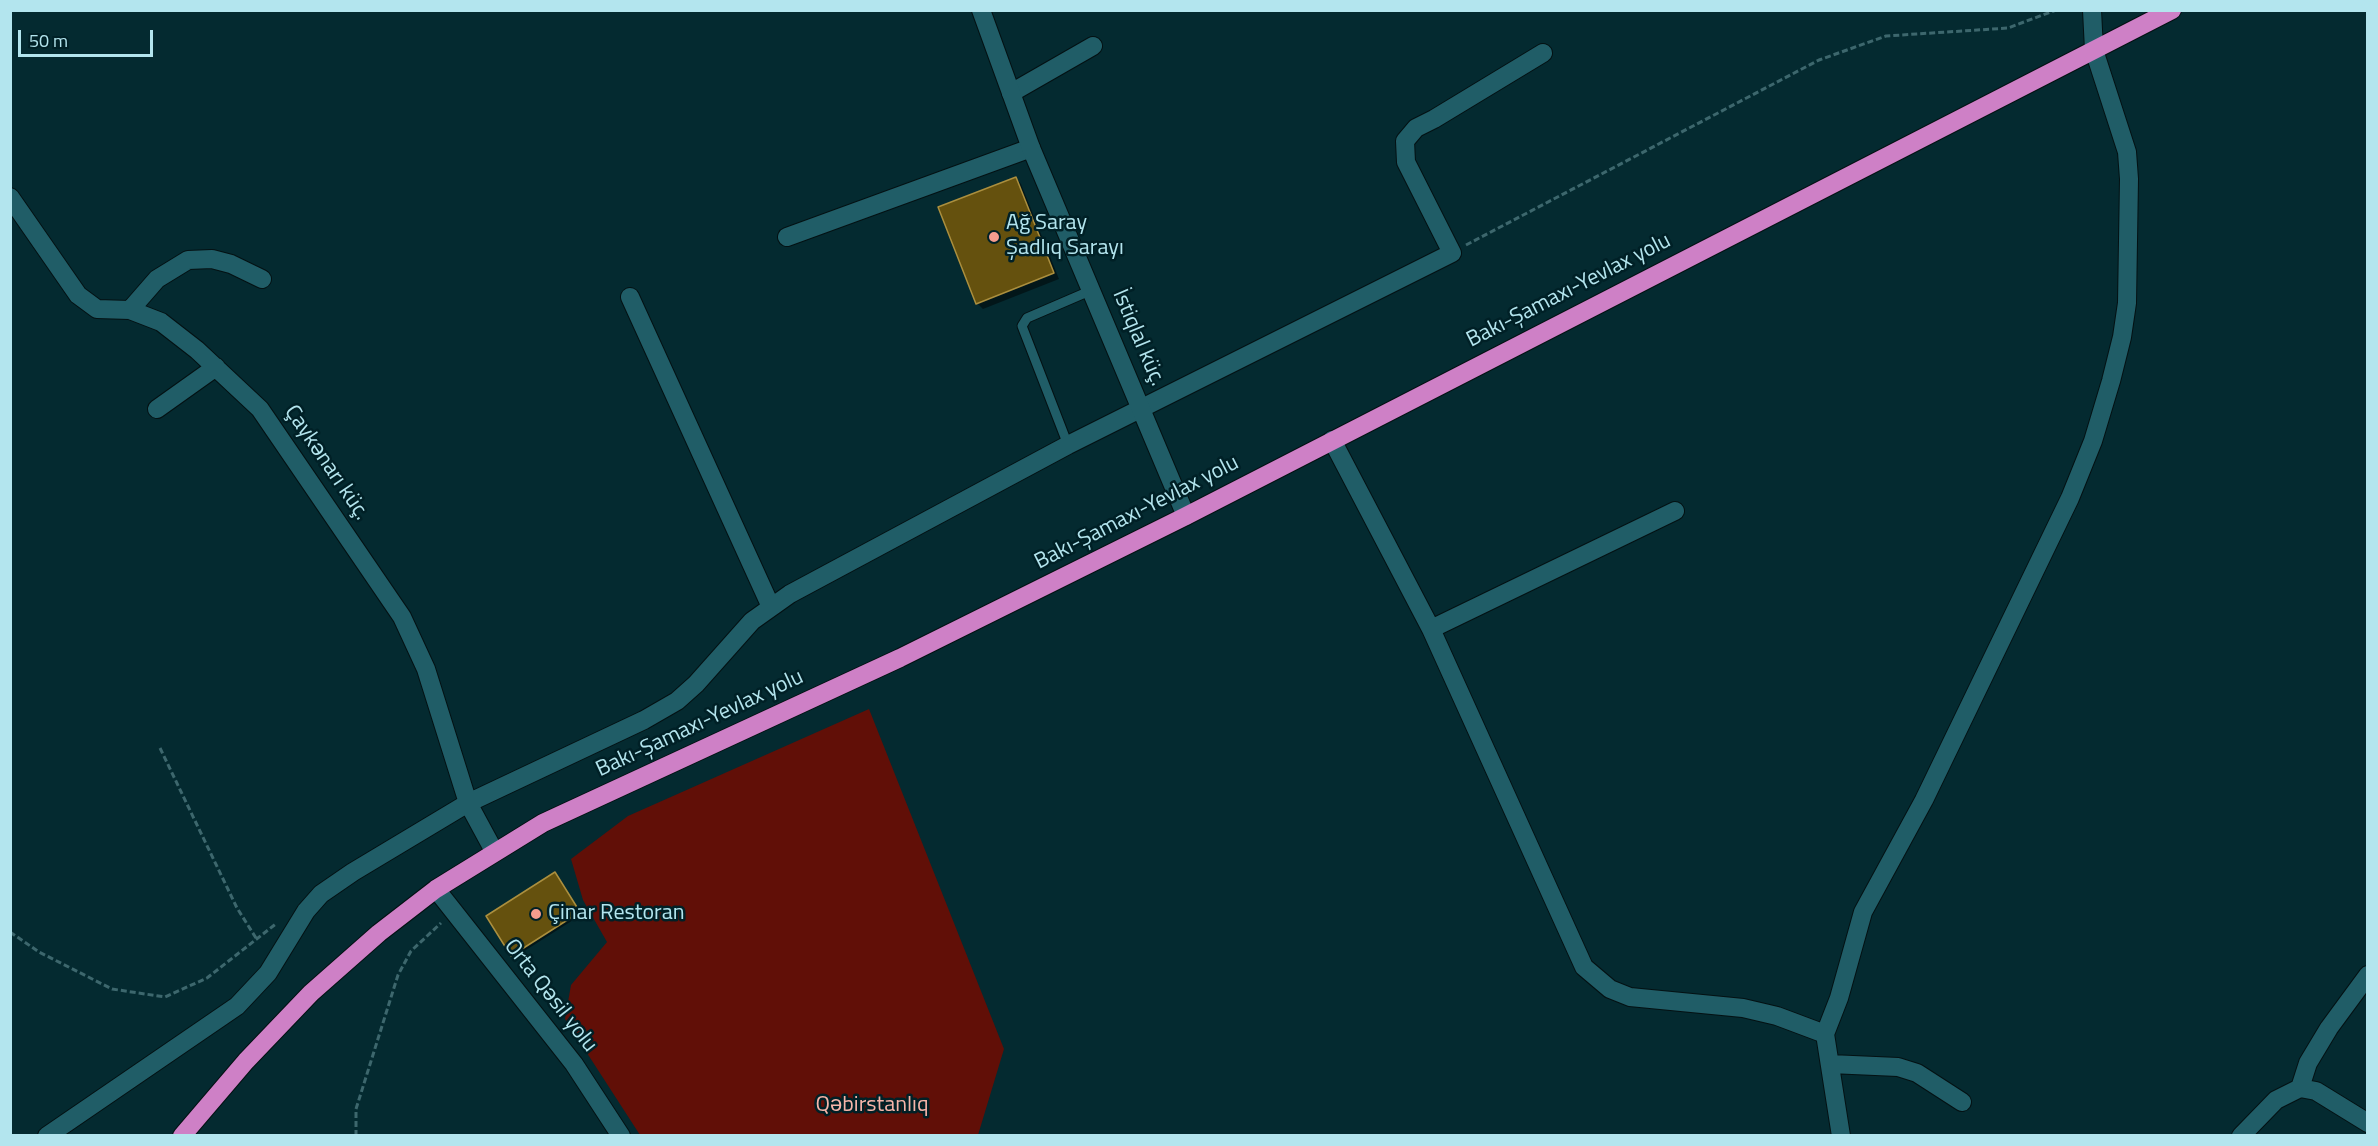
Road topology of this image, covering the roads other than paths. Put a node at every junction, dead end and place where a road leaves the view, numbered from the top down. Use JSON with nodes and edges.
{"nodes":[{"id":1,"x":981,"y":10,"type":"edge"},
{"id":2,"x":2092,"y":10,"type":"edge"},
{"id":3,"x":2172,"y":10,"type":"edge"},
{"id":4,"x":1093,"y":46,"type":"dead end"},
{"id":5,"x":2094,"y":50,"type":"junction"},
{"id":6,"x":1544,"y":53,"type":"dead end"},
{"id":7,"x":1011,"y":93,"type":"junction"},
{"id":8,"x":1031,"y":148,"type":"junction"},
{"id":9,"x":10,"y":196,"type":"edge"},
{"id":10,"x":787,"y":237,"type":"dead end"},
{"id":11,"x":262,"y":279,"type":"dead end"},
{"id":12,"x":1092,"y":290,"type":"junction"},
{"id":13,"x":630,"y":297,"type":"dead end"},
{"id":14,"x":130,"y":310,"type":"junction"},
{"id":15,"x":216,"y":367,"type":"junction"},
{"id":16,"x":1141,"y":408,"type":"junction"},
{"id":17,"x":157,"y":409,"type":"dead end"},
{"id":18,"x":1332,"y":440,"type":"junction"},
{"id":19,"x":1068,"y":445,"type":"junction"},
{"id":20,"x":1675,"y":511,"type":"dead end"},
{"id":21,"x":1186,"y":516,"type":"junction"},
{"id":22,"x":771,"y":607,"type":"junction"},
{"id":23,"x":1431,"y":629,"type":"junction"},
{"id":24,"x":468,"y":803,"type":"junction"},
{"id":25,"x":494,"y":851,"type":"junction"},
{"id":26,"x":436,"y":889,"type":"junction"},
{"id":27,"x":2367,"y":975,"type":"edge"},
{"id":28,"x":1825,"y":1034,"type":"junction"},
{"id":29,"x":1830,"y":1064,"type":"junction"},
{"id":30,"x":2300,"y":1088,"type":"junction"},
{"id":31,"x":1962,"y":1102,"type":"dead end"},
{"id":32,"x":2367,"y":1123,"type":"edge"},
{"id":33,"x":54,"y":1131,"type":"edge"},
{"id":34,"x":182,"y":1136,"type":"edge"},
{"id":35,"x":621,"y":1136,"type":"edge"},
{"id":36,"x":1841,"y":1136,"type":"edge"},
{"id":37,"x":2241,"y":1136,"type":"edge"}],
"edges":[{"from":1,"to":7,"type":"street","name":"İstiqlal küç."},
{"from":2,"to":5,"type":"street"},
{"from":3,"to":5,"type":"highway","name":"Bakı-Şamaxı-Yevlax yolu"},
{"from":4,"to":7,"type":"street"},
{"from":5,"to":18,"type":"highway","name":"Bakı-Şamaxı-Yevlax yolu"},
{"from":5,"to":28,"type":"street"},
{"from":6,"to":16,"type":"street"},
{"from":7,"to":8,"type":"street","name":"İstiqlal küç."},
{"from":8,"to":10,"type":"street"},
{"from":8,"to":12,"type":"street","name":"İstiqlal küç."},
{"from":9,"to":14,"type":"street","name":"Çaykənarı küç."},
{"from":11,"to":14,"type":"street"},
{"from":12,"to":16,"type":"street","name":"İstiqlal küç."},
{"from":12,"to":19,"type":"lane"},
{"from":13,"to":22,"type":"street"},
{"from":14,"to":15,"type":"street","name":"Çaykənarı küç."},
{"from":15,"to":17,"type":"street"},
{"from":15,"to":24,"type":"street","name":"Çaykənarı küç."},
{"from":16,"to":19,"type":"street"},
{"from":16,"to":21,"type":"street","name":"İstiqlal küç."},
{"from":18,"to":21,"type":"highway","name":"Bakı-Şamaxı-Yevlax yolu"},
{"from":18,"to":23,"type":"street"},
{"from":19,"to":22,"type":"street"},
{"from":20,"to":23,"type":"street"},
{"from":21,"to":25,"type":"highway","name":"Bakı-Şamaxı-Yevlax yolu"},
{"from":22,"to":24,"type":"street"},
{"from":23,"to":28,"type":"street"},
{"from":24,"to":25,"type":"street","name":"Çaykənarı küç."},
{"from":24,"to":33,"type":"street"},
{"from":25,"to":26,"type":"highway","name":"Bakı-Şamaxı-Yevlax yolu"},
{"from":26,"to":34,"type":"highway","name":"Bakı-Şamaxı-Yevlax yolu"},
{"from":26,"to":35,"type":"street","name":"Orta Qəsil yolu"},
{"from":27,"to":30,"type":"street"},
{"from":28,"to":29,"type":"street"},
{"from":29,"to":31,"type":"street"},
{"from":29,"to":36,"type":"street"},
{"from":30,"to":32,"type":"street"},
{"from":30,"to":37,"type":"street"}]}
